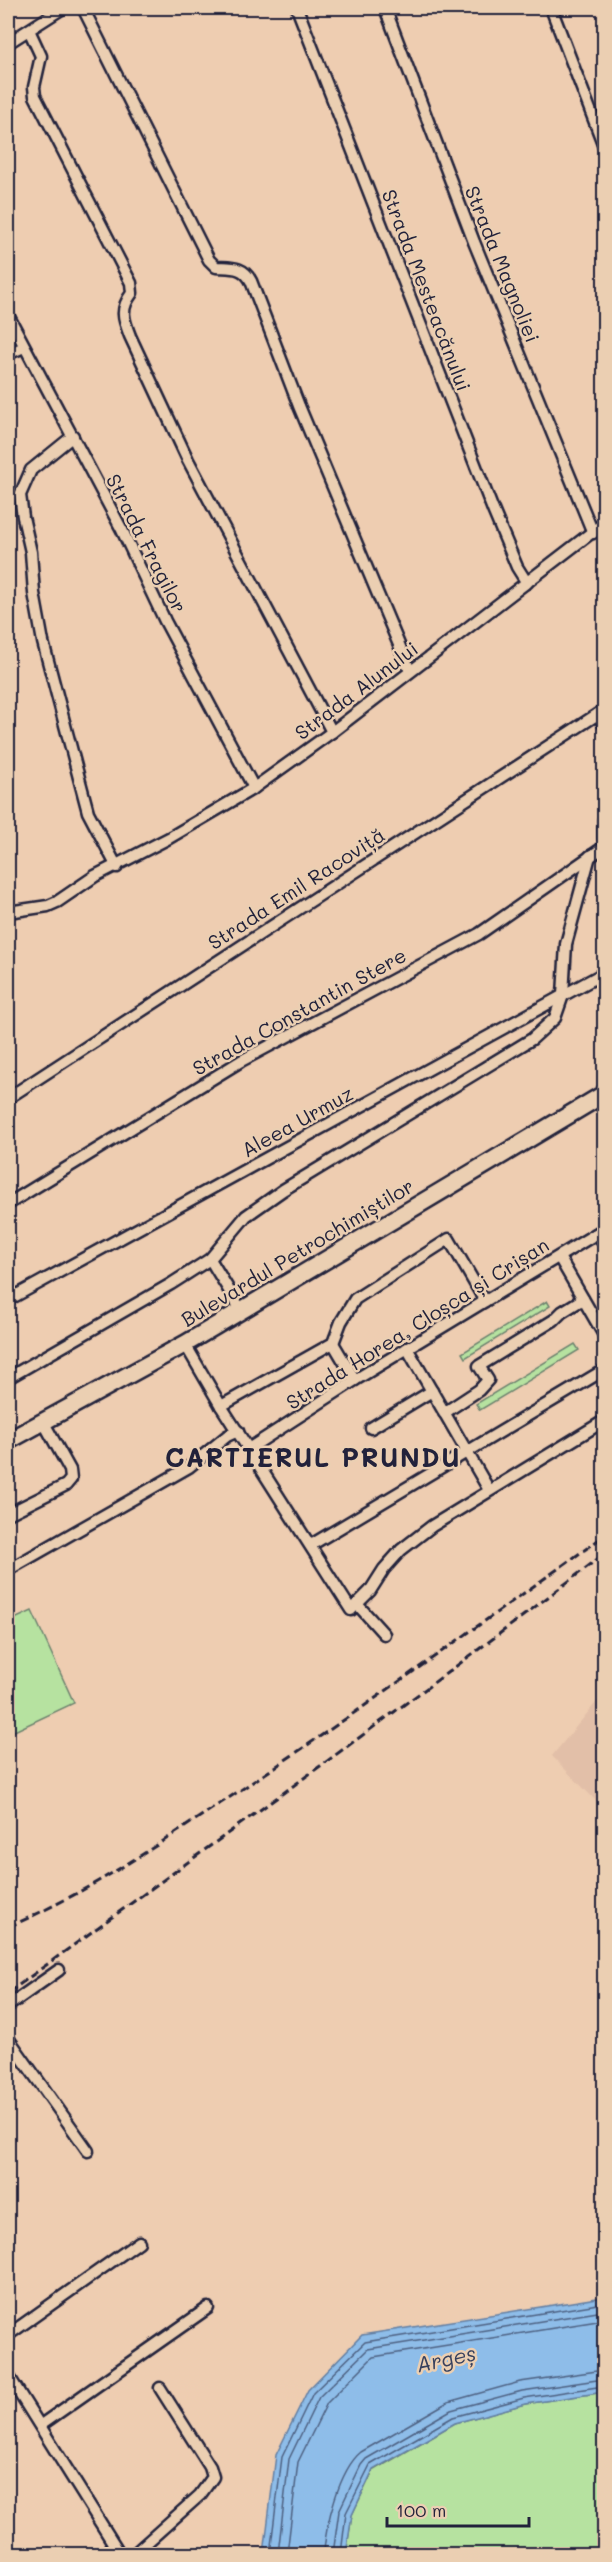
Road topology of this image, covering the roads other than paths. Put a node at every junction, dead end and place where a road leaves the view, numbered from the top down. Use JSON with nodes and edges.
{"nodes":[{"id":1,"x":63,"y":8,"type":"edge"},
{"id":2,"x":83,"y":8,"type":"edge"},
{"id":3,"x":297,"y":8,"type":"edge"},
{"id":4,"x":385,"y":8,"type":"edge"},
{"id":5,"x":551,"y":8,"type":"edge"},
{"id":6,"x":29,"y":30,"type":"junction"},
{"id":7,"x":8,"y":43,"type":"edge"},
{"id":8,"x":604,"y":146,"type":"edge"},
{"id":9,"x":8,"y":315,"type":"edge"},
{"id":10,"x":24,"y":347,"type":"junction"},
{"id":11,"x":8,"y":354,"type":"edge"},
{"id":12,"x":73,"y":436,"type":"junction"},
{"id":13,"x":604,"y":524,"type":"edge"},
{"id":14,"x":593,"y":532,"type":"junction"},
{"id":15,"x":527,"y":583,"type":"junction"},
{"id":16,"x":410,"y":671,"type":"junction"},
{"id":17,"x":601,"y":712,"type":"edge"},
{"id":18,"x":604,"y":725,"type":"edge"},
{"id":19,"x":332,"y":732,"type":"junction"},
{"id":20,"x":254,"y":788,"type":"junction"},
{"id":21,"x":604,"y":819,"type":"edge"},
{"id":22,"x":604,"y":839,"type":"edge"},
{"id":23,"x":604,"y":847,"type":"edge"},
{"id":24,"x":590,"y":855,"type":"junction"},
{"id":25,"x":117,"y":867,"type":"junction"},
{"id":26,"x":8,"y":912,"type":"edge"},
{"id":27,"x":604,"y":973,"type":"edge"},
{"id":28,"x":563,"y":995,"type":"junction"},
{"id":29,"x":604,"y":1094,"type":"edge"},
{"id":30,"x":8,"y":1098,"type":"edge"},
{"id":31,"x":8,"y":1204,"type":"edge"},
{"id":32,"x":601,"y":1231,"type":"edge"},
{"id":33,"x":604,"y":1244,"type":"edge"},
{"id":34,"x":559,"y":1257,"type":"junction"},
{"id":35,"x":210,"y":1259,"type":"junction"},
{"id":36,"x":583,"y":1299,"type":"junction"},
{"id":37,"x":8,"y":1300,"type":"edge"},
{"id":38,"x":485,"y":1301,"type":"junction"},
{"id":39,"x":241,"y":1310,"type":"junction"},
{"id":40,"x":604,"y":1335,"type":"edge"},
{"id":41,"x":333,"y":1343,"type":"junction"},
{"id":42,"x":185,"y":1344,"type":"junction"},
{"id":43,"x":407,"y":1348,"type":"junction"},
{"id":44,"x":604,"y":1370,"type":"edge"},
{"id":45,"x":8,"y":1378,"type":"edge"},
{"id":46,"x":355,"y":1380,"type":"junction"},
{"id":47,"x":432,"y":1391,"type":"junction"},
{"id":48,"x":221,"y":1406,"type":"junction"},
{"id":49,"x":444,"y":1413,"type":"junction"},
{"id":50,"x":604,"y":1421,"type":"edge"},
{"id":51,"x":44,"y":1423,"type":"junction"},
{"id":52,"x":371,"y":1428,"type":"dead end"},
{"id":53,"x":238,"y":1431,"type":"junction"},
{"id":54,"x":8,"y":1441,"type":"edge"},
{"id":55,"x":249,"y":1449,"type":"junction"},
{"id":56,"x":467,"y":1453,"type":"junction"},
{"id":57,"x":489,"y":1490,"type":"junction"},
{"id":58,"x":8,"y":1515,"type":"edge"},
{"id":59,"x":311,"y":1545,"type":"junction"},
{"id":60,"x":8,"y":1570,"type":"edge"},
{"id":61,"x":357,"y":1604,"type":"junction"},
{"id":62,"x":384,"y":1634,"type":"dead end"},
{"id":63,"x":59,"y":1970,"type":"dead end"},
{"id":64,"x":8,"y":2006,"type":"edge"},
{"id":65,"x":8,"y":2038,"type":"edge"},
{"id":66,"x":88,"y":2151,"type":"dead end"},
{"id":67,"x":139,"y":2242,"type":"dead end"},
{"id":68,"x":208,"y":2308,"type":"dead end"},
{"id":69,"x":8,"y":2335,"type":"edge"},
{"id":70,"x":8,"y":2375,"type":"edge"},
{"id":71,"x":160,"y":2388,"type":"dead end"},
{"id":72,"x":41,"y":2426,"type":"junction"},
{"id":73,"x":120,"y":2554,"type":"edge"},
{"id":74,"x":134,"y":2554,"type":"edge"}],
"edges":[{"from":1,"to":6,"type":"street"},
{"from":2,"to":16,"type":"street"},
{"from":3,"to":15,"type":"street","name":"Strada Mesteacănului"},
{"from":4,"to":14,"type":"street","name":"Strada Magnoliei"},
{"from":5,"to":8,"type":"street"},
{"from":6,"to":7,"type":"street"},
{"from":6,"to":19,"type":"street"},
{"from":9,"to":10,"type":"street","name":"Strada Fragilor"},
{"from":10,"to":11,"type":"street"},
{"from":10,"to":12,"type":"street","name":"Strada Fragilor"},
{"from":12,"to":20,"type":"street","name":"Strada Fragilor"},
{"from":12,"to":25,"type":"street"},
{"from":13,"to":14,"type":"street","name":"Strada Alunului"},
{"from":14,"to":15,"type":"street","name":"Strada Alunului"},
{"from":15,"to":16,"type":"street","name":"Strada Alunului"},
{"from":16,"to":19,"type":"street","name":"Strada Alunului"},
{"from":17,"to":18,"type":"street"},
{"from":17,"to":30,"type":"street","name":"Strada Emil Racoviță"},
{"from":19,"to":20,"type":"street","name":"Strada Alunului"},
{"from":20,"to":25,"type":"street","name":"Strada Alunului"},
{"from":21,"to":22,"type":"street"},
{"from":23,"to":24,"type":"street","name":"Strada Constantin Stere"},
{"from":24,"to":28,"type":"street"},
{"from":24,"to":31,"type":"street","name":"Strada Constantin Stere"},
{"from":25,"to":26,"type":"street","name":"Strada Alunului"},
{"from":27,"to":28,"type":"street","name":"Aleea Urmuz"},
{"from":28,"to":35,"type":"street"},
{"from":28,"to":37,"type":"street","name":"Aleea Urmuz"},
{"from":29,"to":39,"type":"main road","name":"Bulevardul Petrochimiștilor"},
{"from":32,"to":33,"type":"street"},
{"from":32,"to":34,"type":"street","name":"Strada Horea, Cloșca și Crișan"},
{"from":34,"to":36,"type":"street"},
{"from":34,"to":38,"type":"street","name":"Strada Horea, Cloșca și Crișan"},
{"from":35,"to":39,"type":"street"},
{"from":35,"to":45,"type":"street"},
{"from":36,"to":40,"type":"street"},
{"from":36,"to":49,"type":"street"},
{"from":38,"to":41,"type":"street"},
{"from":38,"to":43,"type":"street","name":"Strada Horea, Cloșca și Crișan"},
{"from":39,"to":42,"type":"main road","name":"Bulevardul Petrochimiștilor"},
{"from":41,"to":46,"type":"street"},
{"from":41,"to":48,"type":"street"},
{"from":42,"to":48,"type":"street"},
{"from":42,"to":51,"type":"main road","name":"Bulevardul Petrochimiștilor"},
{"from":43,"to":46,"type":"street","name":"Strada Horea, Cloșca și Crișan"},
{"from":43,"to":47,"type":"street"},
{"from":44,"to":56,"type":"street"},
{"from":46,"to":55,"type":"street","name":"Strada Horea, Cloșca și Crișan"},
{"from":47,"to":49,"type":"street"},
{"from":47,"to":52,"type":"street"},
{"from":48,"to":53,"type":"street"},
{"from":49,"to":56,"type":"street"},
{"from":50,"to":57,"type":"street"},
{"from":51,"to":54,"type":"main road","name":"Bulevardul Petrochimiștilor"},
{"from":51,"to":58,"type":"street"},
{"from":53,"to":55,"type":"street"},
{"from":53,"to":60,"type":"street"},
{"from":55,"to":59,"type":"street"},
{"from":56,"to":57,"type":"street"},
{"from":56,"to":59,"type":"street"},
{"from":57,"to":61,"type":"street"},
{"from":59,"to":61,"type":"street"},
{"from":61,"to":62,"type":"street"},
{"from":63,"to":64,"type":"street"},
{"from":65,"to":66,"type":"street"},
{"from":67,"to":69,"type":"street"},
{"from":68,"to":72,"type":"street"},
{"from":70,"to":72,"type":"street"},
{"from":71,"to":74,"type":"street"},
{"from":72,"to":73,"type":"street"}]}
